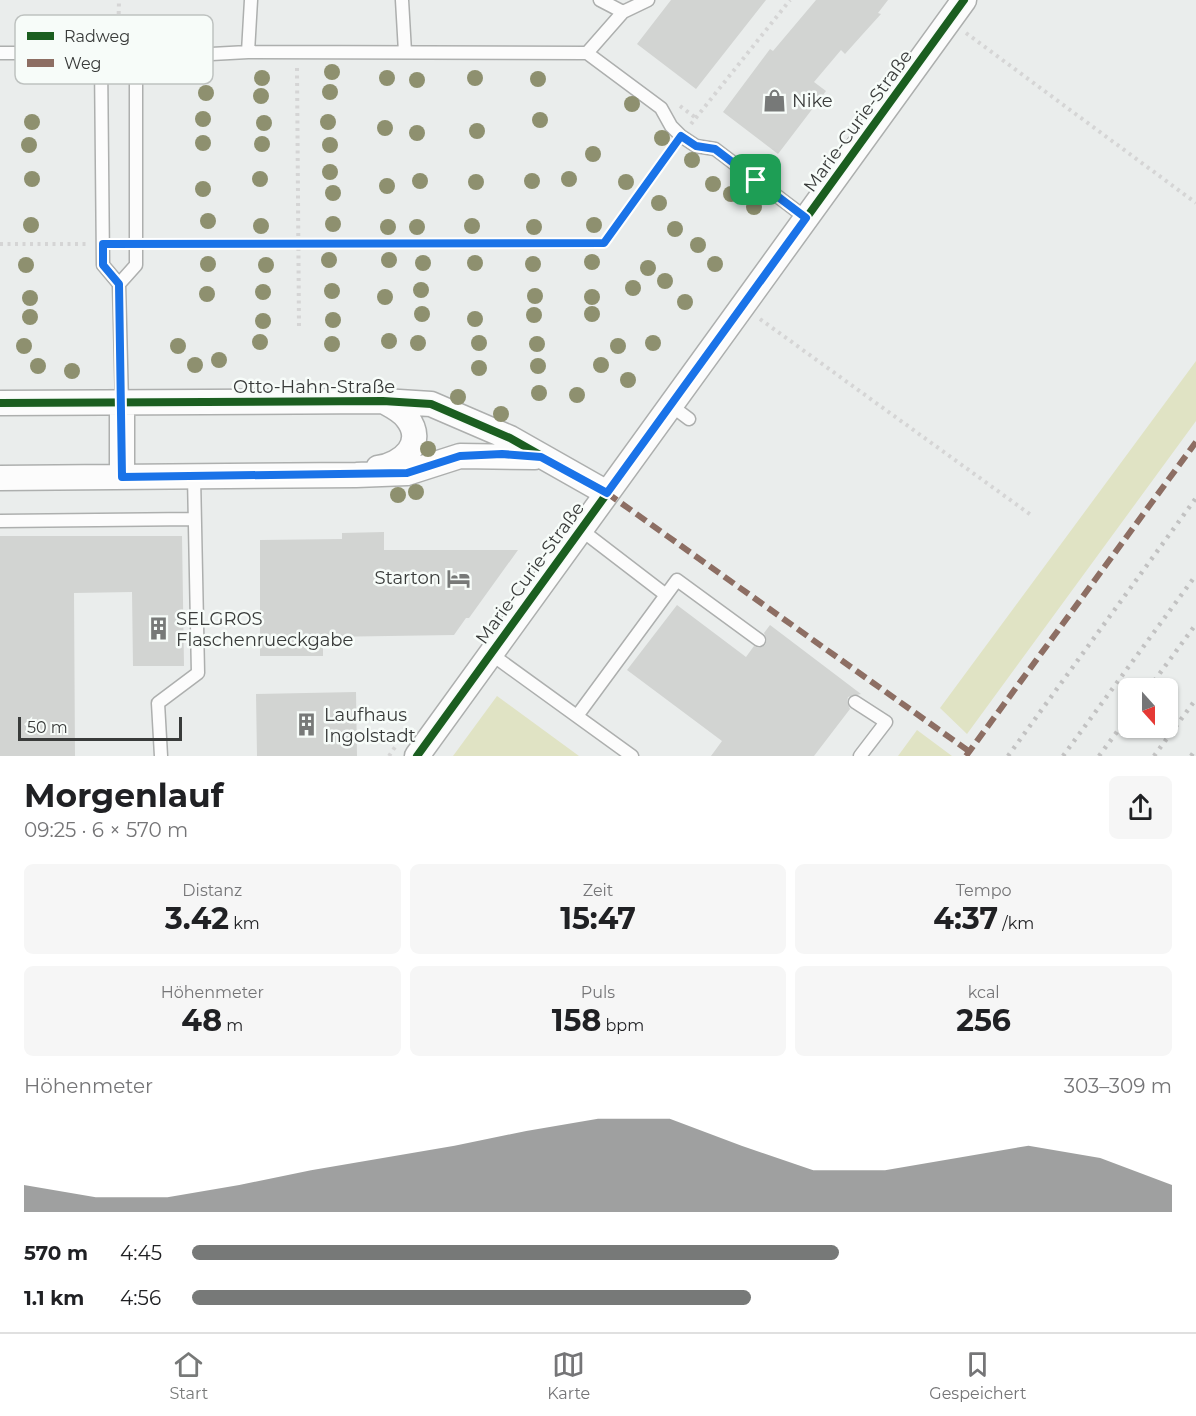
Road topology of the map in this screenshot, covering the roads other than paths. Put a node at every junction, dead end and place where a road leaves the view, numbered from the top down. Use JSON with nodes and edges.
{"nodes":[{"id":1,"x":251,"y":0,"type":"edge"},
{"id":2,"x":402,"y":0,"type":"edge"},
{"id":3,"x":600,"y":0,"type":"edge"},
{"id":4,"x":648,"y":0,"type":"edge"},
{"id":5,"x":964,"y":0,"type":"edge"},
{"id":6,"x":623,"y":12,"type":"junction"},
{"id":7,"x":248,"y":52,"type":"junction"},
{"id":8,"x":405,"y":52,"type":"junction"},
{"id":9,"x":587,"y":53,"type":"junction"},
{"id":10,"x":213,"y":54,"type":"edge"},
{"id":11,"x":101,"y":84,"type":"edge"},
{"id":12,"x":136,"y":84,"type":"edge"},
{"id":13,"x":806,"y":218,"type":"junction"},
{"id":14,"x":119,"y":284,"type":"junction"},
{"id":15,"x":383,"y":401,"type":"junction"},
{"id":16,"x":0,"y":403,"type":"edge"},
{"id":17,"x":122,"y":404,"type":"junction"},
{"id":18,"x":669,"y":404,"type":"junction"},
{"id":19,"x":689,"y":419,"type":"dead end"},
{"id":20,"x":541,"y":457,"type":"junction"},
{"id":21,"x":356,"y":475,"type":"junction"},
{"id":22,"x":194,"y":476,"type":"junction"},
{"id":23,"x":0,"y":477,"type":"edge"},
{"id":24,"x":122,"y":477,"type":"junction"},
{"id":25,"x":607,"y":493,"type":"junction"},
{"id":26,"x":194,"y":519,"type":"junction"},
{"id":27,"x":0,"y":521,"type":"edge"},
{"id":28,"x":580,"y":529,"type":"junction"},
{"id":29,"x":666,"y":595,"type":"junction"},
{"id":30,"x":759,"y":640,"type":"dead end"},
{"id":31,"x":490,"y":654,"type":"junction"},
{"id":32,"x":855,"y":702,"type":"dead end"},
{"id":33,"x":577,"y":716,"type":"junction"},
{"id":34,"x":161,"y":756,"type":"edge"},
{"id":35,"x":417,"y":756,"type":"edge"},
{"id":36,"x":632,"y":756,"type":"edge"},
{"id":37,"x":860,"y":756,"type":"edge"}],
"edges":[{"from":1,"to":7,"type":"lane"},
{"from":2,"to":8,"type":"lane"},
{"from":3,"to":6,"type":"lane"},
{"from":4,"to":6,"type":"lane"},
{"from":5,"to":13,"type":"street","name":"Marie-Curie-Straße"},
{"from":6,"to":9,"type":"lane"},
{"from":7,"to":8,"type":"lane"},
{"from":7,"to":10,"type":"lane"},
{"from":8,"to":9,"type":"lane"},
{"from":9,"to":13,"type":"lane"},
{"from":11,"to":14,"type":"lane"},
{"from":12,"to":14,"type":"lane"},
{"from":13,"to":18,"type":"street","name":"Marie-Curie-Straße"},
{"from":14,"to":17,"type":"lane"},
{"from":15,"to":17,"type":"street","name":"Otto-Hahn-Straße"},
{"from":15,"to":20,"type":"street","name":"Otto-Hahn-Straße"},
{"from":15,"to":21,"type":"street","name":"Otto-Hahn-Straße"},
{"from":16,"to":17,"type":"street","name":"Otto-Hahn-Straße"},
{"from":17,"to":24,"type":"street"},
{"from":18,"to":19,"type":"lane"},
{"from":18,"to":25,"type":"street","name":"Marie-Curie-Straße"},
{"from":20,"to":21,"type":"street","name":"Otto-Hahn-Straße"},
{"from":20,"to":25,"type":"street","name":"Otto-Hahn-Straße"},
{"from":21,"to":22,"type":"street","name":"Otto-Hahn-Straße"},
{"from":22,"to":24,"type":"street","name":"Otto-Hahn-Straße"},
{"from":22,"to":26,"type":"lane"},
{"from":23,"to":24,"type":"street","name":"Otto-Hahn-Straße"},
{"from":25,"to":28,"type":"street","name":"Marie-Curie-Straße"},
{"from":26,"to":27,"type":"lane"},
{"from":26,"to":34,"type":"lane"},
{"from":28,"to":29,"type":"lane"},
{"from":28,"to":31,"type":"street","name":"Marie-Curie-Straße"},
{"from":29,"to":30,"type":"lane"},
{"from":29,"to":33,"type":"lane"},
{"from":31,"to":33,"type":"lane"},
{"from":31,"to":35,"type":"street","name":"Marie-Curie-Straße"},
{"from":32,"to":37,"type":"lane"},
{"from":33,"to":36,"type":"lane"}]}
